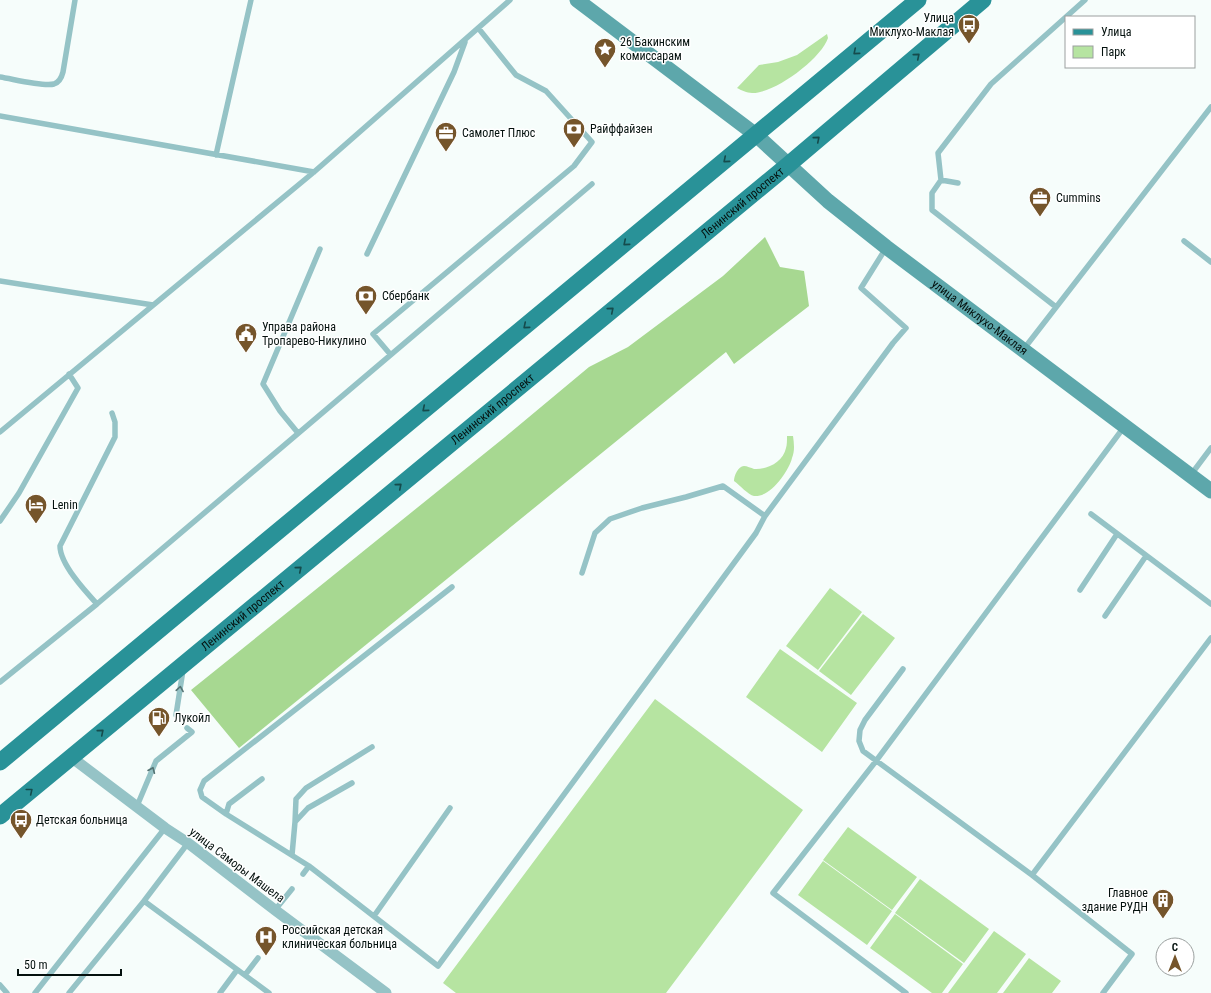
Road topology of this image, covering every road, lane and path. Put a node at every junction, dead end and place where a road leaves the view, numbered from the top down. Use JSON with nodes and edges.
{"nodes":[{"id":1,"x":74,"y":0,"type":"edge"},
{"id":2,"x":251,"y":0,"type":"edge"},
{"id":3,"x":510,"y":0,"type":"edge"},
{"id":4,"x":577,"y":0,"type":"edge"},
{"id":5,"x":918,"y":0,"type":"edge"},
{"id":6,"x":983,"y":0,"type":"edge"},
{"id":7,"x":1085,"y":0,"type":"edge"},
{"id":8,"x":1067,"y":16,"type":"edge"},
{"id":9,"x":1065,"y":18,"type":"edge"},
{"id":10,"x":479,"y":28,"type":"junction"},
{"id":11,"x":465,"y":40,"type":"junction"},
{"id":12,"x":0,"y":77,"type":"edge"},
{"id":13,"x":1211,"y":108,"type":"edge"},
{"id":14,"x":0,"y":116,"type":"edge"},
{"id":15,"x":756,"y":136,"type":"junction"},
{"id":16,"x":216,"y":155,"type":"junction"},
{"id":17,"x":788,"y":164,"type":"junction"},
{"id":18,"x":314,"y":172,"type":"junction"},
{"id":19,"x":941,"y":180,"type":"junction"},
{"id":20,"x":958,"y":183,"type":"dead end"},
{"id":21,"x":592,"y":184,"type":"dead end"},
{"id":22,"x":1184,"y":242,"type":"dead end"},
{"id":23,"x":886,"y":247,"type":"junction"},
{"id":24,"x":320,"y":249,"type":"dead end"},
{"id":25,"x":367,"y":254,"type":"dead end"},
{"id":26,"x":1211,"y":262,"type":"edge"},
{"id":27,"x":0,"y":281,"type":"edge"},
{"id":28,"x":153,"y":305,"type":"junction"},
{"id":29,"x":1056,"y":307,"type":"junction"},
{"id":30,"x":1023,"y":350,"type":"junction"},
{"id":31,"x":390,"y":354,"type":"junction"},
{"id":32,"x":70,"y":374,"type":"junction"},
{"id":33,"x":112,"y":413,"type":"dead end"},
{"id":34,"x":1124,"y":427,"type":"junction"},
{"id":35,"x":0,"y":432,"type":"edge"},
{"id":36,"x":298,"y":433,"type":"junction"},
{"id":37,"x":1211,"y":448,"type":"edge"},
{"id":38,"x":1190,"y":476,"type":"junction"},
{"id":39,"x":1211,"y":491,"type":"edge"},
{"id":40,"x":1091,"y":514,"type":"dead end"},
{"id":41,"x":765,"y":516,"type":"junction"},
{"id":42,"x":0,"y":521,"type":"edge"},
{"id":43,"x":1117,"y":534,"type":"junction"},
{"id":44,"x":1146,"y":556,"type":"junction"},
{"id":45,"x":582,"y":572,"type":"dead end"},
{"id":46,"x":452,"y":586,"type":"dead end"},
{"id":47,"x":1080,"y":590,"type":"dead end"},
{"id":48,"x":96,"y":604,"type":"junction"},
{"id":49,"x":1211,"y":604,"type":"edge"},
{"id":50,"x":1105,"y":616,"type":"dead end"},
{"id":51,"x":1211,"y":638,"type":"edge"},
{"id":52,"x":184,"y":664,"type":"junction"},
{"id":53,"x":902,"y":669,"type":"dead end"},
{"id":54,"x":0,"y":682,"type":"edge"},
{"id":55,"x":176,"y":715,"type":"dead end"},
{"id":56,"x":187,"y":728,"type":"dead end"},
{"id":57,"x":372,"y":747,"type":"dead end"},
{"id":58,"x":71,"y":757,"type":"junction"},
{"id":59,"x":876,"y":761,"type":"junction"},
{"id":60,"x":0,"y":762,"type":"edge"},
{"id":61,"x":262,"y":779,"type":"dead end"},
{"id":62,"x":352,"y":783,"type":"dead end"},
{"id":63,"x":136,"y":806,"type":"junction"},
{"id":64,"x":450,"y":808,"type":"dead end"},
{"id":65,"x":226,"y":814,"type":"junction"},
{"id":66,"x":0,"y":816,"type":"edge"},
{"id":67,"x":295,"y":822,"type":"junction"},
{"id":68,"x":165,"y":828,"type":"junction"},
{"id":69,"x":188,"y":843,"type":"junction"},
{"id":70,"x":292,"y":855,"type":"junction"},
{"id":71,"x":310,"y":866,"type":"junction"},
{"id":72,"x":303,"y":874,"type":"dead end"},
{"id":73,"x":1032,"y":876,"type":"junction"},
{"id":74,"x":292,"y":888,"type":"dead end"},
{"id":75,"x":144,"y":901,"type":"junction"},
{"id":76,"x":274,"y":910,"type":"junction"},
{"id":77,"x":374,"y":916,"type":"junction"},
{"id":78,"x":258,"y":958,"type":"dead end"},
{"id":79,"x":237,"y":970,"type":"junction"},
{"id":80,"x":245,"y":975,"type":"junction"},
{"id":81,"x":0,"y":985,"type":"edge"},
{"id":82,"x":7,"y":993,"type":"edge"},
{"id":83,"x":35,"y":993,"type":"edge"},
{"id":84,"x":69,"y":993,"type":"edge"},
{"id":85,"x":220,"y":993,"type":"edge"},
{"id":86,"x":269,"y":993,"type":"edge"},
{"id":87,"x":386,"y":993,"type":"edge"},
{"id":88,"x":906,"y":993,"type":"edge"},
{"id":89,"x":1103,"y":993,"type":"edge"}],
"edges":[{"from":1,"to":12,"type":"lane"},
{"from":2,"to":16,"type":"lane"},
{"from":3,"to":10,"type":"lane"},
{"from":4,"to":15,"type":"main road","name":"улица Миклухо-Маклая"},
{"from":5,"to":15,"type":"main road","one_way":true},
{"from":17,"to":6,"type":"main road","name":"Ленинский проспект","one_way":true},
{"from":7,"to":8,"type":"lane"},
{"from":9,"to":19,"type":"lane"},
{"from":10,"to":11,"type":"lane"},
{"from":10,"to":31,"type":"lane"},
{"from":11,"to":18,"type":"lane"},
{"from":11,"to":25,"type":"lane"},
{"from":13,"to":29,"type":"lane"},
{"from":14,"to":16,"type":"lane"},
{"from":15,"to":17,"type":"main road","name":"улица Миклухо-Маклая"},
{"from":15,"to":60,"type":"main road","one_way":true},
{"from":16,"to":18,"type":"lane"},
{"from":17,"to":23,"type":"main road","name":"улица Миклухо-Маклая"},
{"from":52,"to":17,"type":"main road","name":"Ленинский проспект","one_way":true},
{"from":18,"to":28,"type":"lane"},
{"from":19,"to":20,"type":"lane"},
{"from":19,"to":29,"type":"lane"},
{"from":21,"to":31,"type":"lane"},
{"from":22,"to":26,"type":"lane"},
{"from":23,"to":30,"type":"main road","name":"улица Миклухо-Маклая"},
{"from":23,"to":41,"type":"lane"},
{"from":24,"to":36,"type":"lane"},
{"from":27,"to":28,"type":"lane"},
{"from":28,"to":32,"type":"lane"},
{"from":29,"to":30,"type":"lane"},
{"from":30,"to":34,"type":"main road","name":"улица Миклухо-Маклая"},
{"from":31,"to":36,"type":"lane"},
{"from":32,"to":35,"type":"lane"},
{"from":32,"to":42,"type":"lane"},
{"from":33,"to":48,"type":"lane"},
{"from":34,"to":38,"type":"main road","name":"улица Миклухо-Маклая"},
{"from":34,"to":59,"type":"lane"},
{"from":36,"to":48,"type":"lane"},
{"from":37,"to":38,"type":"lane"},
{"from":38,"to":39,"type":"main road","name":"улица Миклухо-Маклая"},
{"from":40,"to":43,"type":"lane"},
{"from":41,"to":45,"type":"lane"},
{"from":41,"to":77,"type":"lane"},
{"from":43,"to":44,"type":"lane"},
{"from":43,"to":47,"type":"lane"},
{"from":44,"to":49,"type":"lane"},
{"from":44,"to":50,"type":"lane"},
{"from":46,"to":65,"type":"lane"},
{"from":48,"to":54,"type":"lane"},
{"from":51,"to":73,"type":"lane"},
{"from":55,"to":52,"type":"lane","one_way":true},
{"from":58,"to":52,"type":"main road","name":"Ленинский проспект","one_way":true},
{"from":53,"to":59,"type":"lane"},
{"from":63,"to":56,"type":"lane","one_way":true},
{"from":57,"to":67,"type":"lane"},
{"from":58,"to":63,"type":"street","name":"улица Саморы Машела"},
{"from":66,"to":58,"type":"main road","name":"Ленинский проспект","one_way":true},
{"from":59,"to":73,"type":"lane"},
{"from":59,"to":88,"type":"lane"},
{"from":61,"to":65,"type":"lane"},
{"from":62,"to":67,"type":"lane"},
{"from":63,"to":68,"type":"street","name":"улица Саморы Машела"},
{"from":64,"to":77,"type":"lane"},
{"from":65,"to":70,"type":"lane"},
{"from":67,"to":70,"type":"lane"},
{"from":68,"to":69,"type":"street","name":"улица Саморы Машела"},
{"from":68,"to":83,"type":"lane"},
{"from":69,"to":75,"type":"lane"},
{"from":69,"to":76,"type":"street","name":"улица Саморы Машела"},
{"from":70,"to":71,"type":"lane"},
{"from":71,"to":72,"type":"lane"},
{"from":71,"to":77,"type":"lane"},
{"from":73,"to":89,"type":"lane"},
{"from":74,"to":76,"type":"lane"},
{"from":75,"to":79,"type":"lane"},
{"from":75,"to":84,"type":"lane"},
{"from":76,"to":87,"type":"street","name":"улица Саморы Машела"},
{"from":78,"to":80,"type":"lane"},
{"from":79,"to":80,"type":"lane"},
{"from":79,"to":85,"type":"lane"},
{"from":80,"to":86,"type":"lane"},
{"from":81,"to":82,"type":"lane"}]}
